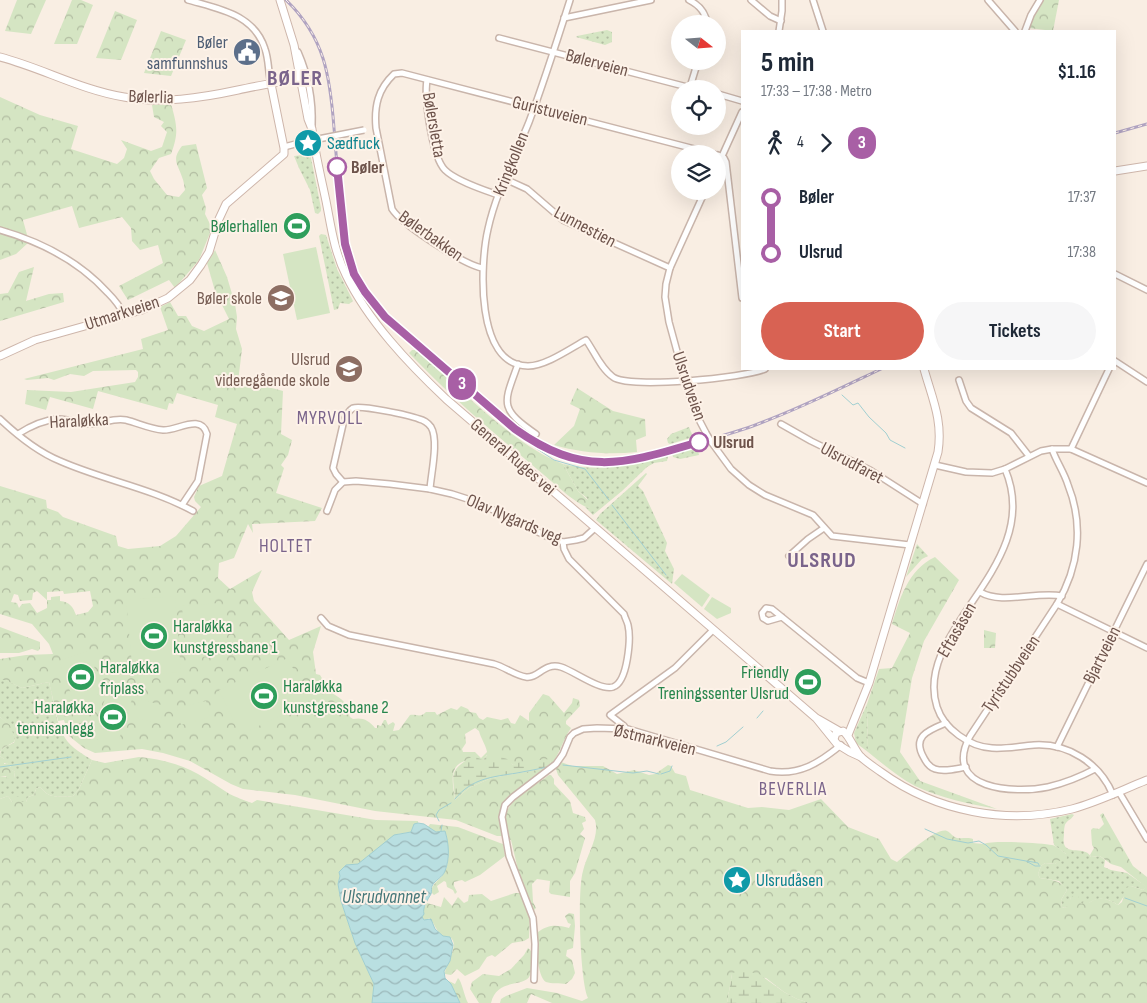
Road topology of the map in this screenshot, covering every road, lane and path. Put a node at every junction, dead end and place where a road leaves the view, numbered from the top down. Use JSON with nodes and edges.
{"nodes":[{"id":1,"x":188,"y":0,"type":"edge"},
{"id":2,"x":280,"y":0,"type":"edge"},
{"id":3,"x":570,"y":0,"type":"edge"},
{"id":4,"x":651,"y":0,"type":"edge"},
{"id":5,"x":689,"y":0,"type":"edge"},
{"id":6,"x":751,"y":0,"type":"edge"},
{"id":7,"x":782,"y":0,"type":"edge"},
{"id":8,"x":813,"y":0,"type":"edge"},
{"id":9,"x":988,"y":0,"type":"edge"},
{"id":10,"x":1040,"y":0,"type":"edge"},
{"id":11,"x":705,"y":15,"type":"edge"},
{"id":12,"x":564,"y":18,"type":"junction"},
{"id":13,"x":781,"y":22,"type":"junction"},
{"id":14,"x":779,"y":30,"type":"edge"},
{"id":15,"x":822,"y":30,"type":"edge"},
{"id":16,"x":1014,"y":30,"type":"edge"},
{"id":17,"x":1025,"y":30,"type":"edge"},
{"id":18,"x":499,"y":38,"type":"dead end"},
{"id":19,"x":554,"y":52,"type":"junction"},
{"id":20,"x":0,"y":57,"type":"edge"},
{"id":21,"x":302,"y":77,"type":"junction"},
{"id":22,"x":387,"y":80,"type":"joint"},
{"id":23,"x":427,"y":80,"type":"junction"},
{"id":24,"x":671,"y":82,"type":"edge"},
{"id":25,"x":271,"y":84,"type":"junction"},
{"id":26,"x":726,"y":96,"type":"edge"},
{"id":27,"x":741,"y":101,"type":"edge"},
{"id":28,"x":534,"y":107,"type":"junction"},
{"id":29,"x":741,"y":114,"type":"edge"},
{"id":30,"x":376,"y":128,"type":"junction"},
{"id":31,"x":680,"y":145,"type":"edge"},
{"id":32,"x":724,"y":145,"type":"edge"},
{"id":33,"x":284,"y":147,"type":"junction"},
{"id":34,"x":726,"y":162,"type":"edge"},
{"id":35,"x":1147,"y":166,"type":"edge"},
{"id":36,"x":1116,"y":171,"type":"edge"},
{"id":37,"x":505,"y":179,"type":"junction"},
{"id":38,"x":498,"y":195,"type":"junction"},
{"id":39,"x":701,"y":200,"type":"edge"},
{"id":40,"x":0,"y":230,"type":"edge"},
{"id":41,"x":482,"y":268,"type":"junction"},
{"id":42,"x":670,"y":268,"type":"junction"},
{"id":43,"x":1116,"y":274,"type":"edge"},
{"id":44,"x":741,"y":290,"type":"edge"},
{"id":45,"x":1147,"y":290,"type":"edge"},
{"id":46,"x":124,"y":315,"type":"junction"},
{"id":47,"x":0,"y":356,"type":"edge"},
{"id":48,"x":1116,"y":362,"type":"edge"},
{"id":49,"x":518,"y":364,"type":"junction"},
{"id":50,"x":757,"y":370,"type":"edge"},
{"id":51,"x":924,"y":370,"type":"edge"},
{"id":52,"x":1109,"y":370,"type":"edge"},
{"id":53,"x":685,"y":380,"type":"junction"},
{"id":54,"x":959,"y":380,"type":"dead end"},
{"id":55,"x":1147,"y":382,"type":"edge"},
{"id":56,"x":0,"y":419,"type":"edge"},
{"id":57,"x":781,"y":424,"type":"dead end"},
{"id":58,"x":18,"y":434,"type":"junction"},
{"id":59,"x":536,"y":434,"type":"dead end"},
{"id":60,"x":1052,"y":449,"type":"junction"},
{"id":61,"x":1071,"y":449,"type":"junction"},
{"id":62,"x":1029,"y":456,"type":"junction"},
{"id":63,"x":935,"y":465,"type":"junction"},
{"id":64,"x":1006,"y":469,"type":"junction"},
{"id":65,"x":343,"y":482,"type":"junction"},
{"id":66,"x":1147,"y":483,"type":"edge"},
{"id":67,"x":430,"y":489,"type":"junction"},
{"id":68,"x":923,"y":504,"type":"junction"},
{"id":69,"x":182,"y":505,"type":"junction"},
{"id":70,"x":193,"y":511,"type":"dead end"},
{"id":71,"x":328,"y":511,"type":"dead end"},
{"id":72,"x":595,"y":528,"type":"junction"},
{"id":73,"x":824,"y":528,"type":"junction"},
{"id":74,"x":563,"y":542,"type":"junction"},
{"id":75,"x":910,"y":545,"type":"junction"},
{"id":76,"x":789,"y":556,"type":"dead end"},
{"id":77,"x":1147,"y":564,"type":"edge"},
{"id":78,"x":980,"y":592,"type":"junction"},
{"id":79,"x":1062,"y":596,"type":"junction"},
{"id":80,"x":1057,"y":604,"type":"junction"},
{"id":81,"x":321,"y":618,"type":"dead end"},
{"id":82,"x":782,"y":618,"type":"dead end"},
{"id":83,"x":713,"y":630,"type":"junction"},
{"id":84,"x":1114,"y":632,"type":"junction"},
{"id":85,"x":1147,"y":648,"type":"edge"},
{"id":86,"x":868,"y":682,"type":"junction"},
{"id":87,"x":816,"y":718,"type":"junction"},
{"id":88,"x":946,"y":724,"type":"junction"},
{"id":89,"x":626,"y":729,"type":"junction"},
{"id":90,"x":844,"y":734,"type":"junction"},
{"id":91,"x":968,"y":740,"type":"junction"},
{"id":92,"x":837,"y":742,"type":"junction"},
{"id":93,"x":1057,"y":747,"type":"junction"},
{"id":94,"x":861,"y":756,"type":"junction"},
{"id":95,"x":966,"y":767,"type":"junction"},
{"id":96,"x":1095,"y":769,"type":"junction"},
{"id":97,"x":1147,"y":780,"type":"edge"},
{"id":98,"x":1116,"y":793,"type":"junction"},
{"id":99,"x":1147,"y":839,"type":"edge"},
{"id":100,"x":534,"y":980,"type":"dead end"}],
"edges":[{"from":1,"to":25,"type":"street"},
{"from":2,"to":21,"type":"main road","name":"General Ruges vei"},
{"from":3,"to":12,"type":"street","name":"Kringkollen"},
{"from":4,"to":12,"type":"street"},
{"from":5,"to":11,"type":"street"},
{"from":6,"to":13,"type":"street"},
{"from":7,"to":13,"type":"street"},
{"from":8,"to":15,"type":"street"},
{"from":9,"to":16,"type":"street"},
{"from":10,"to":17,"type":"street"},
{"from":12,"to":19,"type":"street","name":"Kringkollen"},
{"from":13,"to":14,"type":"street"},
{"from":18,"to":19,"type":"street","name":"Bølerveien"},
{"from":19,"to":24,"type":"street","name":"Bølerveien"},
{"from":19,"to":28,"type":"street","name":"Kringkollen"},
{"from":20,"to":25,"type":"main road","name":"Bølerlia"},
{"from":21,"to":25,"type":"main road","name":"Bølerlia"},
{"from":21,"to":72,"type":"main road","name":"General Ruges vei"},
{"from":22,"to":23,"type":"street","name":"Guristuveien"},
{"from":22,"to":30,"type":"street","name":"Bølerbakken"},
{"from":23,"to":28,"type":"street","name":"Guristuveien"},
{"from":23,"to":38,"type":"street","name":"Bølersletta"},
{"from":25,"to":33,"type":"main road"},
{"from":26,"to":27,"type":"street"},
{"from":28,"to":31,"type":"street","name":"Guristuveien"},
{"from":28,"to":37,"type":"street","name":"Kringkollen"},
{"from":29,"to":32,"type":"street"},
{"from":30,"to":33,"type":"street","bridge":true},
{"from":30,"to":41,"type":"street","name":"Bølerbakken"},
{"from":33,"to":46,"type":"main road","name":"Utmarkveien"},
{"from":34,"to":44,"type":"street"},
{"from":35,"to":36,"type":"main road"},
{"from":37,"to":38,"type":"street","name":"Kringkollen"},
{"from":37,"to":42,"type":"street","name":"Lunnestien"},
{"from":38,"to":41,"type":"street","name":"Kringkollen"},
{"from":39,"to":42,"type":"street","name":"Ulsrudveien"},
{"from":40,"to":46,"type":"street"},
{"from":41,"to":49,"type":"street","name":"Kringkollen"},
{"from":42,"to":53,"type":"street","name":"Ulsrudveien"},
{"from":43,"to":45,"type":"street"},
{"from":46,"to":47,"type":"main road","name":"Utmarkveien"},
{"from":48,"to":55,"type":"street"},
{"from":49,"to":53,"type":"street"},
{"from":49,"to":59,"type":"street"},
{"from":50,"to":53,"type":"street"},
{"from":51,"to":63,"type":"main road"},
{"from":52,"to":61,"type":"street"},
{"from":53,"to":73,"type":"street","name":"Ulsrudveien","bridge":true},
{"from":54,"to":62,"type":"street"},
{"from":56,"to":58,"type":"street"},
{"from":57,"to":68,"type":"street","name":"Ulsrudfaret"},
{"from":58,"to":69,"type":"street"},
{"from":58,"to":69,"type":"street","name":"Haraløkka"},
{"from":60,"to":61,"type":"street"},
{"from":60,"to":62,"type":"street"},
{"from":60,"to":79,"type":"street","name":"Tyristubbveien"},
{"from":61,"to":66,"type":"street"},
{"from":62,"to":64,"type":"street"},
{"from":63,"to":64,"type":"street"},
{"from":63,"to":68,"type":"main road"},
{"from":64,"to":78,"type":"street","name":"Eftasåsen"},
{"from":65,"to":67,"type":"street","name":"Olav Nygards veg"},
{"from":65,"to":67,"type":"street"},
{"from":65,"to":71,"type":"street"},
{"from":67,"to":74,"type":"street","name":"Olav Nygards veg"},
{"from":68,"to":75,"type":"main road"},
{"from":69,"to":70,"type":"street"},
{"from":72,"to":74,"type":"street","name":"Olav Nygards veg"},
{"from":72,"to":83,"type":"main road","name":"General Ruges vei"},
{"from":73,"to":75,"type":"street","name":"Ulsrudveien"},
{"from":73,"to":76,"type":"street"},
{"from":74,"to":81,"type":"street"},
{"from":75,"to":86,"type":"main road"},
{"from":77,"to":84,"type":"street","name":"Bjartveien"},
{"from":78,"to":79,"type":"street"},
{"from":78,"to":88,"type":"street","name":"Eftasåsen"},
{"from":79,"to":80,"type":"street","name":"Tyristubbveien"},
{"from":80,"to":84,"type":"street"},
{"from":80,"to":91,"type":"street","name":"Tyristubbveien"},
{"from":82,"to":86,"type":"street"},
{"from":83,"to":87,"type":"main road","name":"General Ruges vei"},
{"from":83,"to":89,"type":"street"},
{"from":84,"to":85,"type":"street"},
{"from":84,"to":93,"type":"street","name":"Bjartveien"},
{"from":86,"to":90,"type":"main road"},
{"from":87,"to":90,"type":"main road","name":"General Ruges vei"},
{"from":87,"to":92,"type":"main road","name":"General Ruges vei"},
{"from":88,"to":91,"type":"street","name":"Eftasåsen"},
{"from":88,"to":95,"type":"street"},
{"from":89,"to":92,"type":"street","name":"Østmarkveien"},
{"from":89,"to":100,"type":"street","name":"Østmarkveien"},
{"from":90,"to":92,"type":"main road"},
{"from":90,"to":92,"type":"main road"},
{"from":90,"to":94,"type":"main road"},
{"from":91,"to":93,"type":"street","name":"Eftasåsen"},
{"from":91,"to":95,"type":"street","name":"Tyristubbveien"},
{"from":92,"to":94,"type":"main road"},
{"from":93,"to":96,"type":"street","name":"Eftasåsen"},
{"from":94,"to":98,"type":"main road"},
{"from":95,"to":96,"type":"street"},
{"from":96,"to":98,"type":"street","name":"Eftasåsen"},
{"from":97,"to":98,"type":"main road"},
{"from":98,"to":99,"type":"street","name":"Eftasåsen"}]}
